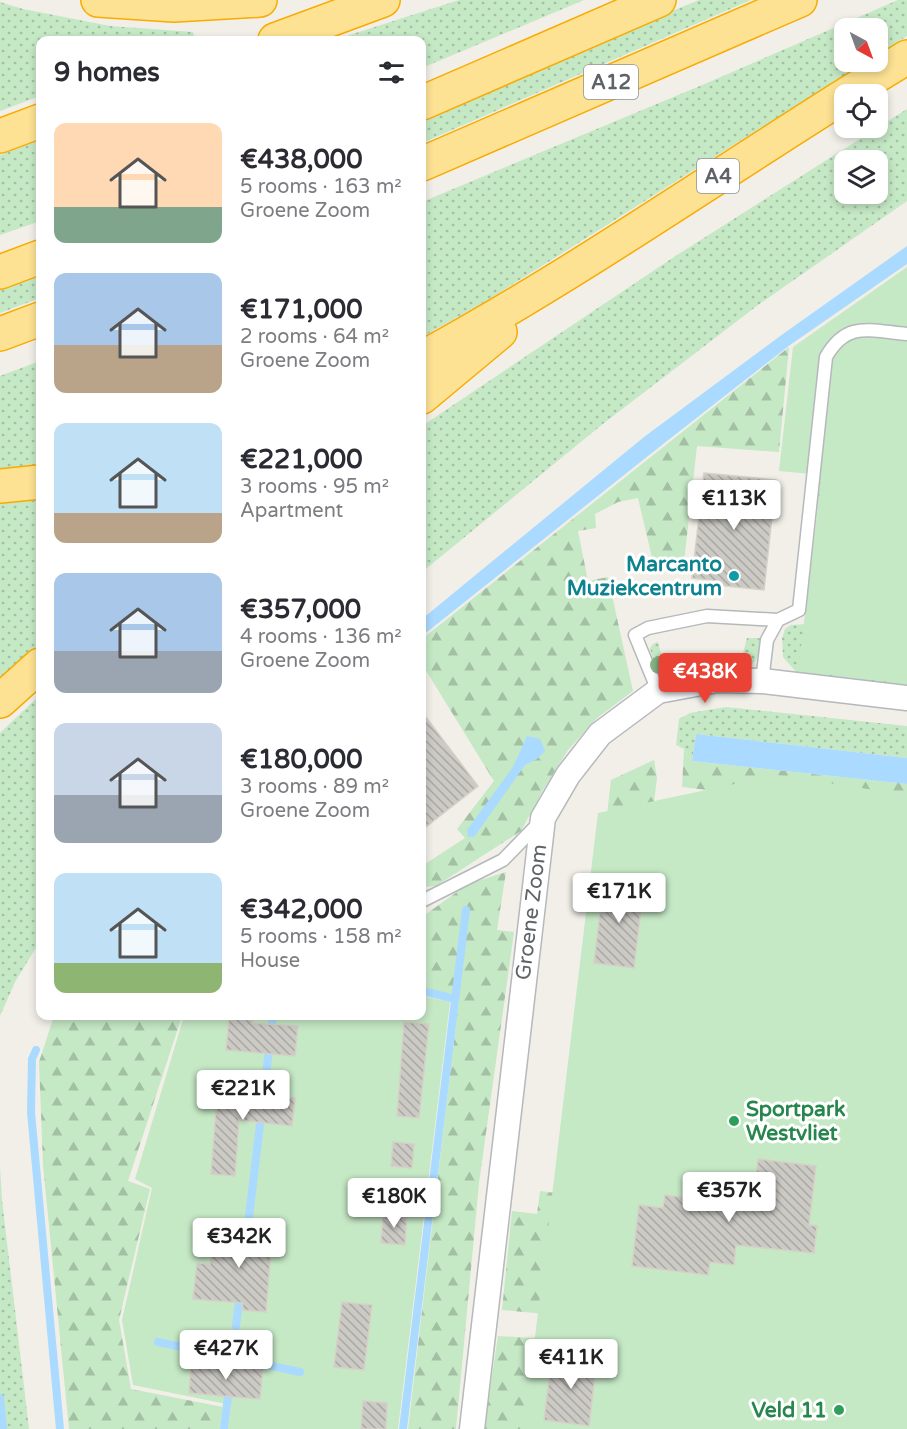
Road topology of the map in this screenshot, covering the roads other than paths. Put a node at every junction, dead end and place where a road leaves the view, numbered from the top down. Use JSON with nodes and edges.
{"nodes":[{"id":1,"x":98,"y":0,"type":"edge"},
{"id":2,"x":260,"y":0,"type":"edge"},
{"id":3,"x":382,"y":0,"type":"edge"},
{"id":4,"x":659,"y":0,"type":"edge"},
{"id":5,"x":800,"y":0,"type":"edge"},
{"id":6,"x":286,"y":36,"type":"edge"},
{"id":7,"x":907,"y":57,"type":"edge"},
{"id":8,"x":864,"y":84,"type":"edge"},
{"id":9,"x":426,"y":101,"type":"edge"},
{"id":10,"x":834,"y":103,"type":"edge"},
{"id":11,"x":36,"y":123,"type":"edge"},
{"id":12,"x":0,"y":136,"type":"edge"},
{"id":13,"x":426,"y":162,"type":"edge"},
{"id":14,"x":592,"y":257,"type":"junction"},
{"id":15,"x":36,"y":258,"type":"edge"},
{"id":16,"x":0,"y":272,"type":"edge"},
{"id":17,"x":36,"y":320,"type":"edge"},
{"id":18,"x":0,"y":334,"type":"edge"},
{"id":19,"x":907,"y":334,"type":"edge"},
{"id":20,"x":426,"y":356,"type":"edge"},
{"id":21,"x":426,"y":394,"type":"edge"},
{"id":22,"x":36,"y":482,"type":"edge"},
{"id":23,"x":0,"y":486,"type":"edge"},
{"id":24,"x":778,"y":620,"type":"junction"},
{"id":25,"x":36,"y":669,"type":"edge"},
{"id":26,"x":762,"y":681,"type":"junction"},
{"id":27,"x":658,"y":691,"type":"junction"},
{"id":28,"x":907,"y":698,"type":"edge"},
{"id":29,"x":0,"y":701,"type":"edge"},
{"id":30,"x":543,"y":819,"type":"junction"},
{"id":31,"x":426,"y":899,"type":"edge"},
{"id":32,"x":472,"y":1429,"type":"edge"}],
"edges":[{"from":1,"to":2,"type":"highway"},
{"from":3,"to":6,"type":"highway"},
{"from":4,"to":9,"type":"highway","number":"A12"},
{"from":5,"to":13,"type":"highway","number":"A12"},
{"from":7,"to":8,"type":"highway","number":"A4"},
{"from":10,"to":14,"type":"highway","number":"A4"},
{"from":11,"to":12,"type":"highway"},
{"from":14,"to":20,"type":"highway","number":"A4"},
{"from":14,"to":21,"type":"highway","number":"A4"},
{"from":15,"to":16,"type":"highway"},
{"from":17,"to":18,"type":"highway"},
{"from":19,"to":24,"type":"lane"},
{"from":22,"to":23,"type":"highway"},
{"from":24,"to":26,"type":"lane"},
{"from":24,"to":27,"type":"lane"},
{"from":25,"to":29,"type":"highway"},
{"from":26,"to":27,"type":"street","name":"Groene Zoom"},
{"from":26,"to":28,"type":"street","name":"Groene Zoom"},
{"from":27,"to":30,"type":"street","name":"Groene Zoom"},
{"from":30,"to":31,"type":"lane"},
{"from":30,"to":32,"type":"street","name":"Groene Zoom"}]}
